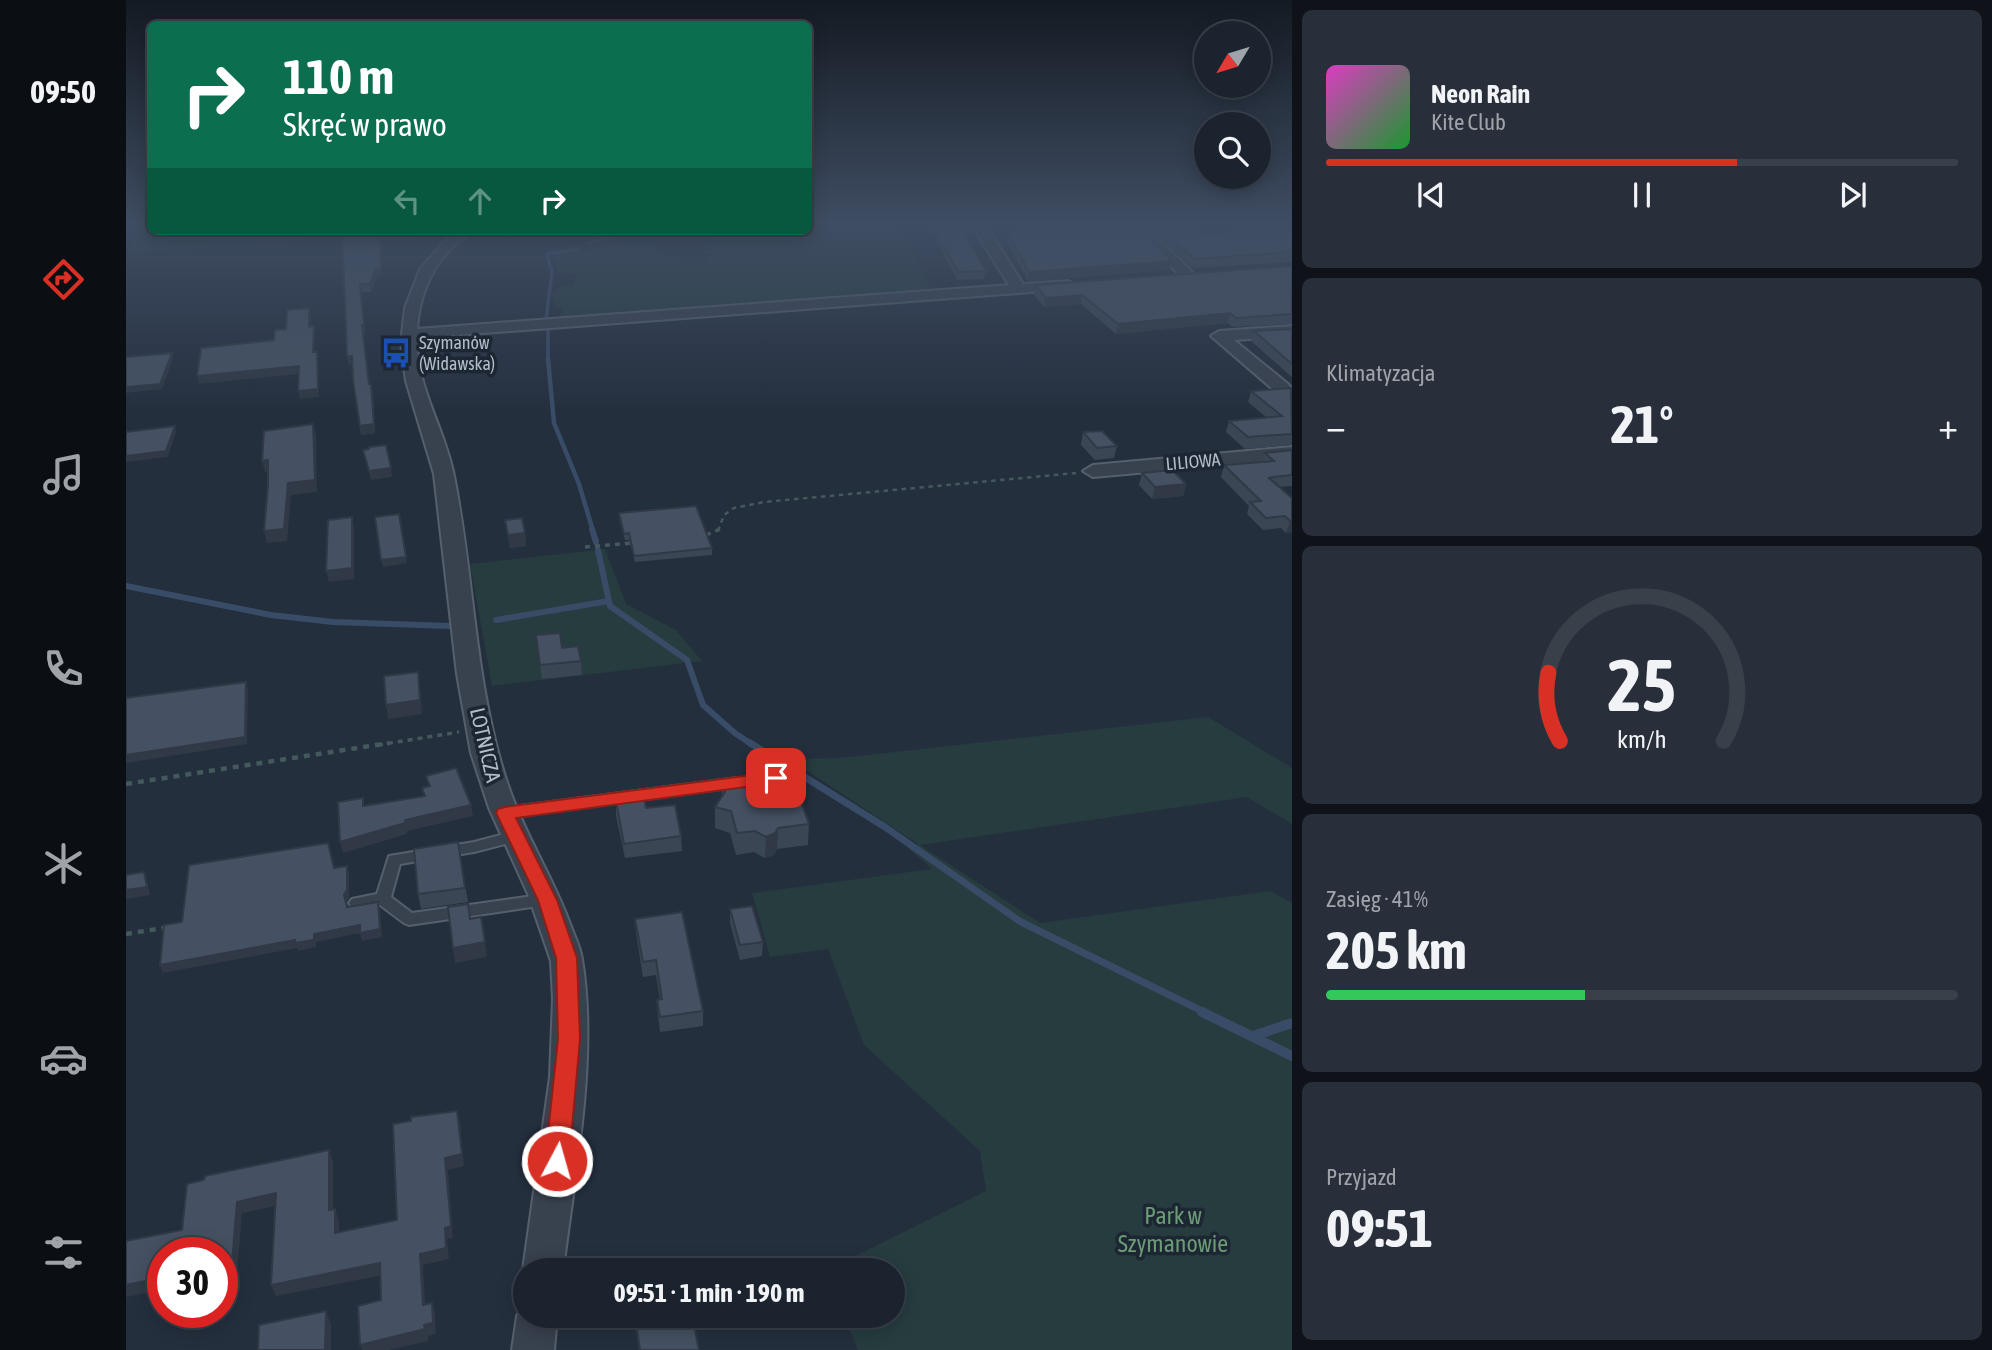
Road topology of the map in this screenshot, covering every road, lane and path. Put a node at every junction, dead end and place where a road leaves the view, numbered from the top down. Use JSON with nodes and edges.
{"nodes":[{"id":1,"x":419,"y":287,"type":"edge"},
{"id":2,"x":1045,"y":287,"type":"edge"},
{"id":3,"x":1019,"y":289,"type":"joint"},
{"id":4,"x":1292,"y":331,"type":"edge"},
{"id":5,"x":409,"y":334,"type":"junction"},
{"id":6,"x":1282,"y":388,"type":"edge"},
{"id":7,"x":1292,"y":453,"type":"edge"},
{"id":8,"x":1093,"y":471,"type":"joint"},
{"id":9,"x":696,"y":536,"type":"edge"},
{"id":10,"x":633,"y":542,"type":"edge"},
{"id":11,"x":585,"y":547,"type":"dead end"},
{"id":12,"x":478,"y":729,"type":"junction"},
{"id":13,"x":748,"y":781,"type":"edge"},
{"id":14,"x":126,"y":784,"type":"edge"},
{"id":15,"x":511,"y":825,"type":"junction"},
{"id":16,"x":383,"y":899,"type":"junction"},
{"id":17,"x":548,"y":900,"type":"junction"},
{"id":18,"x":357,"y":903,"type":"edge"},
{"id":19,"x":181,"y":925,"type":"edge"},
{"id":20,"x":126,"y":934,"type":"edge"},
{"id":21,"x":544,"y":1258,"type":"edge"},
{"id":22,"x":536,"y":1328,"type":"edge"},
{"id":23,"x":533,"y":1350,"type":"edge"}],
"edges":[{"from":1,"to":5,"type":"street","name":"LOTNICZA"},
{"from":2,"to":3,"type":"street"},
{"from":3,"to":5,"type":"street"},
{"from":4,"to":6,"type":"street"},
{"from":5,"to":12,"type":"street","name":"LOTNICZA"},
{"from":7,"to":8,"type":"street","name":"LILIOWA"},
{"from":8,"to":9,"type":"path"},
{"from":10,"to":11,"type":"path"},
{"from":12,"to":14,"type":"path"},
{"from":12,"to":15,"type":"street","name":"LOTNICZA"},
{"from":13,"to":15,"type":"lane"},
{"from":15,"to":16,"type":"lane"},
{"from":15,"to":17,"type":"street","name":"LOTNICZA"},
{"from":16,"to":17,"type":"lane"},
{"from":16,"to":18,"type":"lane"},
{"from":17,"to":21,"type":"street","name":"LOTNICZA"},
{"from":19,"to":20,"type":"path"},
{"from":22,"to":23,"type":"street"}]}
